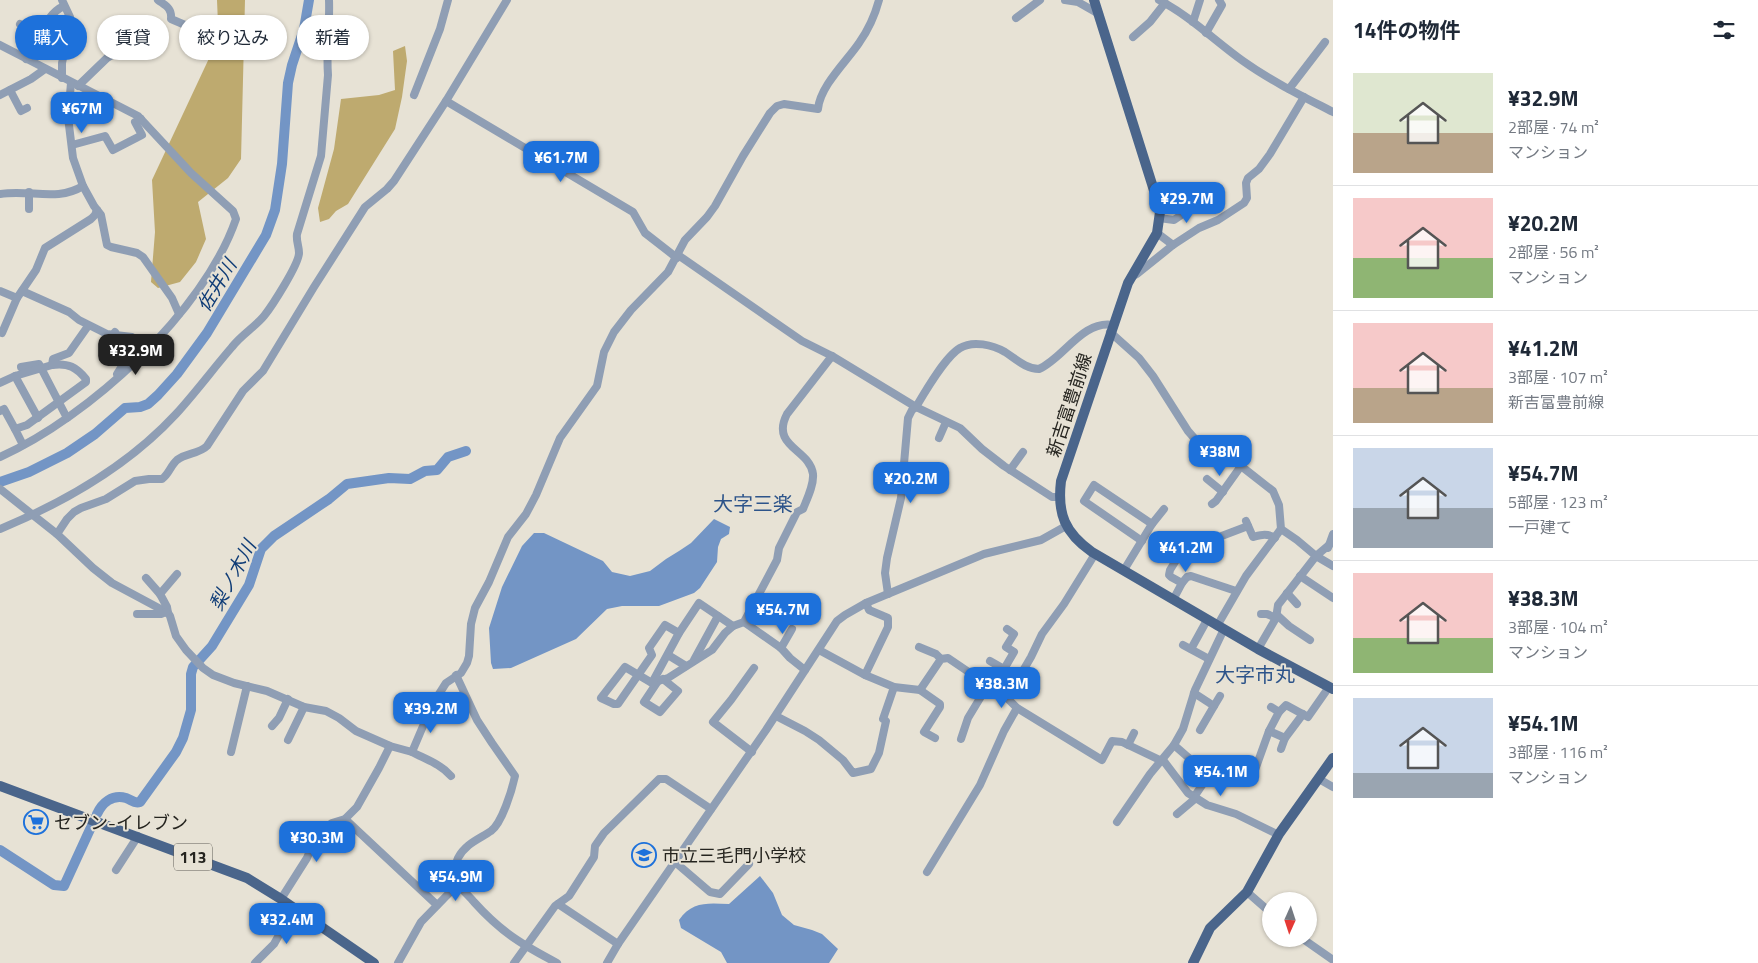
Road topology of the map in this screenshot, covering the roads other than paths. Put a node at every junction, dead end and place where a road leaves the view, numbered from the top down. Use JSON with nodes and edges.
{"nodes":[{"id":1,"x":158,"y":0,"type":"edge"},
{"id":2,"x":330,"y":0,"type":"edge"},
{"id":3,"x":448,"y":0,"type":"edge"},
{"id":4,"x":507,"y":0,"type":"edge"},
{"id":5,"x":879,"y":0,"type":"edge"},
{"id":6,"x":1040,"y":0,"type":"edge"},
{"id":7,"x":1065,"y":0,"type":"edge"},
{"id":8,"x":1094,"y":0,"type":"edge"},
{"id":9,"x":1175,"y":0,"type":"edge"},
{"id":10,"x":1200,"y":0,"type":"edge"},
{"id":11,"x":1219,"y":0,"type":"edge"},
{"id":12,"x":1162,"y":2,"type":"edge"},
{"id":13,"x":63,"y":3,"type":"edge"},
{"id":14,"x":1173,"y":9,"type":"junction"},
{"id":15,"x":1098,"y":14,"type":"junction"},
{"id":16,"x":53,"y":15,"type":"edge"},
{"id":17,"x":1016,"y":18,"type":"dead end"},
{"id":18,"x":179,"y":22,"type":"edge"},
{"id":19,"x":1193,"y":22,"type":"junction"},
{"id":20,"x":1206,"y":32,"type":"junction"},
{"id":21,"x":1133,"y":37,"type":"dead end"},
{"id":22,"x":1325,"y":42,"type":"dead end"},
{"id":23,"x":0,"y":45,"type":"edge"},
{"id":24,"x":15,"y":53,"type":"edge"},
{"id":25,"x":28,"y":60,"type":"edge"},
{"id":26,"x":106,"y":60,"type":"edge"},
{"id":27,"x":44,"y":69,"type":"junction"},
{"id":28,"x":62,"y":78,"type":"junction"},
{"id":29,"x":74,"y":85,"type":"junction"},
{"id":30,"x":1289,"y":89,"type":"junction"},
{"id":31,"x":10,"y":90,"type":"junction"},
{"id":32,"x":0,"y":95,"type":"edge"},
{"id":33,"x":414,"y":95,"type":"dead end"},
{"id":34,"x":1304,"y":97,"type":"junction"},
{"id":35,"x":446,"y":101,"type":"junction"},
{"id":36,"x":27,"y":108,"type":"dead end"},
{"id":37,"x":1333,"y":112,"type":"edge"},
{"id":38,"x":141,"y":119,"type":"junction"},
{"id":39,"x":72,"y":145,"type":"junction"},
{"id":40,"x":83,"y":186,"type":"junction"},
{"id":41,"x":29,"y":192,"type":"junction"},
{"id":42,"x":0,"y":194,"type":"edge"},
{"id":43,"x":1206,"y":198,"type":"dead end"},
{"id":44,"x":1176,"y":200,"type":"dead end"},
{"id":45,"x":29,"y":209,"type":"dead end"},
{"id":46,"x":97,"y":210,"type":"junction"},
{"id":47,"x":1184,"y":213,"type":"junction"},
{"id":48,"x":1159,"y":218,"type":"junction"},
{"id":49,"x":1157,"y":233,"type":"junction"},
{"id":50,"x":1173,"y":245,"type":"junction"},
{"id":51,"x":678,"y":257,"type":"junction"},
{"id":52,"x":1132,"y":276,"type":"junction"},
{"id":53,"x":0,"y":291,"type":"edge"},
{"id":54,"x":19,"y":295,"type":"junction"},
{"id":55,"x":179,"y":314,"type":"junction"},
{"id":56,"x":88,"y":326,"type":"junction"},
{"id":57,"x":1112,"y":328,"type":"junction"},
{"id":58,"x":115,"y":333,"type":"junction"},
{"id":59,"x":1,"y":335,"type":"edge"},
{"id":60,"x":148,"y":348,"type":"junction"},
{"id":61,"x":832,"y":356,"type":"junction"},
{"id":62,"x":52,"y":365,"type":"junction"},
{"id":63,"x":21,"y":368,"type":"dead end"},
{"id":64,"x":40,"y":368,"type":"junction"},
{"id":65,"x":15,"y":376,"type":"junction"},
{"id":66,"x":119,"y":377,"type":"junction"},
{"id":67,"x":0,"y":383,"type":"edge"},
{"id":68,"x":59,"y":402,"type":"junction"},
{"id":69,"x":916,"y":406,"type":"junction"},
{"id":70,"x":0,"y":410,"type":"edge"},
{"id":71,"x":38,"y":418,"type":"junction"},
{"id":72,"x":67,"y":418,"type":"junction"},
{"id":73,"x":946,"y":422,"type":"junction"},
{"id":74,"x":15,"y":429,"type":"junction"},
{"id":75,"x":939,"y":438,"type":"dead end"},
{"id":76,"x":23,"y":446,"type":"junction"},
{"id":77,"x":1023,"y":452,"type":"dead end"},
{"id":78,"x":0,"y":457,"type":"edge"},
{"id":79,"x":1242,"y":466,"type":"junction"},
{"id":80,"x":1010,"y":470,"type":"junction"},
{"id":81,"x":1208,"y":478,"type":"dead end"},
{"id":82,"x":0,"y":489,"type":"edge"},
{"id":83,"x":1223,"y":492,"type":"junction"},
{"id":84,"x":1059,"y":497,"type":"junction"},
{"id":85,"x":1212,"y":504,"type":"dead end"},
{"id":86,"x":1164,"y":509,"type":"dead end"},
{"id":87,"x":31,"y":514,"type":"junction"},
{"id":88,"x":1152,"y":524,"type":"junction"},
{"id":89,"x":1066,"y":526,"type":"junction"},
{"id":90,"x":0,"y":528,"type":"edge"},
{"id":91,"x":1281,"y":529,"type":"junction"},
{"id":92,"x":57,"y":534,"type":"junction"},
{"id":93,"x":1333,"y":534,"type":"edge"},
{"id":94,"x":1191,"y":536,"type":"dead end"},
{"id":95,"x":1219,"y":537,"type":"dead end"},
{"id":96,"x":1275,"y":538,"type":"junction"},
{"id":97,"x":1142,"y":541,"type":"junction"},
{"id":98,"x":1329,"y":545,"type":"junction"},
{"id":99,"x":1095,"y":554,"type":"junction"},
{"id":100,"x":1316,"y":556,"type":"junction"},
{"id":101,"x":1323,"y":561,"type":"junction"},
{"id":102,"x":1333,"y":566,"type":"edge"},
{"id":103,"x":1124,"y":570,"type":"junction"},
{"id":104,"x":177,"y":574,"type":"dead end"},
{"id":105,"x":1300,"y":576,"type":"junction"},
{"id":106,"x":146,"y":578,"type":"dead end"},
{"id":107,"x":1182,"y":583,"type":"junction"},
{"id":108,"x":1236,"y":591,"type":"junction"},
{"id":109,"x":1287,"y":593,"type":"junction"},
{"id":110,"x":160,"y":594,"type":"junction"},
{"id":111,"x":888,"y":594,"type":"junction"},
{"id":112,"x":1333,"y":598,"type":"edge"},
{"id":113,"x":1173,"y":600,"type":"junction"},
{"id":114,"x":866,"y":603,"type":"junction"},
{"id":115,"x":1297,"y":604,"type":"dead end"},
{"id":116,"x":167,"y":612,"type":"junction"},
{"id":117,"x":136,"y":614,"type":"dead end"},
{"id":118,"x":1261,"y":614,"type":"dead end"},
{"id":119,"x":718,"y":616,"type":"junction"},
{"id":120,"x":1276,"y":616,"type":"junction"},
{"id":121,"x":1207,"y":620,"type":"junction"},
{"id":122,"x":744,"y":622,"type":"junction"},
{"id":123,"x":733,"y":626,"type":"junction"},
{"id":124,"x":1221,"y":627,"type":"junction"},
{"id":125,"x":792,"y":629,"type":"dead end"},
{"id":126,"x":1006,"y":629,"type":"dead end"},
{"id":127,"x":679,"y":633,"type":"junction"},
{"id":128,"x":1310,"y":640,"type":"dead end"},
{"id":129,"x":1182,"y":645,"type":"dead end"},
{"id":130,"x":919,"y":647,"type":"dead end"},
{"id":131,"x":782,"y":648,"type":"junction"},
{"id":132,"x":1190,"y":649,"type":"junction"},
{"id":133,"x":1258,"y":649,"type":"junction"},
{"id":134,"x":819,"y":650,"type":"junction"},
{"id":135,"x":668,"y":655,"type":"junction"},
{"id":136,"x":1209,"y":658,"type":"junction"},
{"id":137,"x":942,"y":659,"type":"junction"},
{"id":138,"x":990,"y":661,"type":"dead end"},
{"id":139,"x":689,"y":664,"type":"junction"},
{"id":140,"x":754,"y":668,"type":"dead end"},
{"id":141,"x":1004,"y":669,"type":"junction"},
{"id":142,"x":805,"y":670,"type":"junction"},
{"id":143,"x":456,"y":675,"type":"junction"},
{"id":144,"x":865,"y":675,"type":"junction"},
{"id":145,"x":638,"y":676,"type":"junction"},
{"id":146,"x":658,"y":681,"type":"junction"},
{"id":147,"x":247,"y":686,"type":"junction"},
{"id":148,"x":990,"y":686,"type":"junction"},
{"id":149,"x":894,"y":687,"type":"junction"},
{"id":150,"x":1331,"y":688,"type":"edge"},
{"id":151,"x":920,"y":690,"type":"junction"},
{"id":152,"x":1194,"y":693,"type":"junction"},
{"id":153,"x":1220,"y":696,"type":"dead end"},
{"id":154,"x":1007,"y":698,"type":"junction"},
{"id":155,"x":288,"y":699,"type":"junction"},
{"id":156,"x":1214,"y":706,"type":"junction"},
{"id":157,"x":304,"y":707,"type":"junction"},
{"id":158,"x":1271,"y":707,"type":"dead end"},
{"id":159,"x":1016,"y":708,"type":"junction"},
{"id":160,"x":1280,"y":712,"type":"junction"},
{"id":161,"x":1303,"y":714,"type":"junction"},
{"id":162,"x":776,"y":716,"type":"junction"},
{"id":163,"x":272,"y":726,"type":"dead end"},
{"id":164,"x":1200,"y":730,"type":"dead end"},
{"id":165,"x":1269,"y":731,"type":"junction"},
{"id":166,"x":1134,"y":733,"type":"dead end"},
{"id":167,"x":935,"y":738,"type":"dead end"},
{"id":168,"x":1285,"y":738,"type":"junction"},
{"id":169,"x":288,"y":740,"type":"dead end"},
{"id":170,"x":961,"y":740,"type":"dead end"},
{"id":171,"x":1174,"y":744,"type":"junction"},
{"id":172,"x":1128,"y":745,"type":"junction"},
{"id":173,"x":390,"y":746,"type":"junction"},
{"id":174,"x":1281,"y":749,"type":"dead end"},
{"id":175,"x":230,"y":752,"type":"dead end"},
{"id":176,"x":412,"y":752,"type":"junction"},
{"id":177,"x":752,"y":752,"type":"junction"},
{"id":178,"x":1333,"y":758,"type":"edge"},
{"id":179,"x":1162,"y":760,"type":"junction"},
{"id":180,"x":1255,"y":770,"type":"dead end"},
{"id":181,"x":451,"y":776,"type":"dead end"},
{"id":182,"x":1319,"y":778,"type":"junction"},
{"id":183,"x":0,"y":786,"type":"edge"},
{"id":184,"x":1333,"y":787,"type":"edge"},
{"id":185,"x":1195,"y":798,"type":"junction"},
{"id":186,"x":711,"y":809,"type":"junction"},
{"id":187,"x":1178,"y":814,"type":"dead end"},
{"id":188,"x":345,"y":819,"type":"junction"},
{"id":189,"x":1117,"y":822,"type":"dead end"},
{"id":190,"x":1279,"y":835,"type":"junction"},
{"id":191,"x":138,"y":836,"type":"junction"},
{"id":192,"x":675,"y":862,"type":"junction"},
{"id":193,"x":749,"y":864,"type":"dead end"},
{"id":194,"x":116,"y":870,"type":"dead end"},
{"id":195,"x":927,"y":872,"type":"dead end"},
{"id":196,"x":458,"y":884,"type":"junction"},
{"id":197,"x":1247,"y":892,"type":"junction"},
{"id":198,"x":281,"y":899,"type":"junction"},
{"id":199,"x":558,"y":904,"type":"junction"},
{"id":200,"x":290,"y":905,"type":"junction"},
{"id":201,"x":437,"y":905,"type":"junction"},
{"id":202,"x":1262,"y":905,"type":"edge"},
{"id":203,"x":618,"y":944,"type":"junction"},
{"id":204,"x":526,"y":947,"type":"junction"},
{"id":205,"x":1316,"y":948,"type":"edge"},
{"id":206,"x":1333,"y":960,"type":"edge"},
{"id":207,"x":255,"y":963,"type":"edge"},
{"id":208,"x":374,"y":963,"type":"edge"},
{"id":209,"x":398,"y":963,"type":"edge"},
{"id":210,"x":514,"y":963,"type":"edge"},
{"id":211,"x":557,"y":963,"type":"edge"},
{"id":212,"x":607,"y":963,"type":"edge"},
{"id":213,"x":1193,"y":963,"type":"edge"}],
"edges":[{"from":1,"to":18,"type":"street"},
{"from":2,"to":87,"type":"street"},
{"from":3,"to":33,"type":"street"},
{"from":4,"to":35,"type":"street"},
{"from":5,"to":51,"type":"street"},
{"from":6,"to":17,"type":"street"},
{"from":7,"to":15,"type":"street"},
{"from":8,"to":15,"type":"main road","name":"新吉富豊前線"},
{"from":9,"to":14,"type":"street"},
{"from":10,"to":19,"type":"street"},
{"from":11,"to":20,"type":"street"},
{"from":12,"to":14,"type":"street"},
{"from":12,"to":21,"type":"street"},
{"from":13,"to":16,"type":"street"},
{"from":13,"to":28,"type":"street"},
{"from":14,"to":19,"type":"street"},
{"from":15,"to":48,"type":"main road","name":"新吉富豊前線"},
{"from":19,"to":20,"type":"street"},
{"from":20,"to":30,"type":"street"},
{"from":22,"to":30,"type":"street"},
{"from":23,"to":24,"type":"street"},
{"from":25,"to":27,"type":"street"},
{"from":26,"to":29,"type":"street"},
{"from":27,"to":28,"type":"street"},
{"from":27,"to":31,"type":"street"},
{"from":28,"to":29,"type":"street"},
{"from":29,"to":38,"type":"street"},
{"from":29,"to":39,"type":"street"},
{"from":30,"to":34,"type":"street"},
{"from":31,"to":32,"type":"street"},
{"from":31,"to":36,"type":"street"},
{"from":34,"to":37,"type":"street"},
{"from":34,"to":50,"type":"street"},
{"from":35,"to":51,"type":"street"},
{"from":35,"to":92,"type":"street"},
{"from":38,"to":39,"type":"street"},
{"from":38,"to":55,"type":"street"},
{"from":39,"to":40,"type":"street"},
{"from":40,"to":41,"type":"street"},
{"from":40,"to":46,"type":"street"},
{"from":41,"to":42,"type":"street"},
{"from":41,"to":45,"type":"street"},
{"from":43,"to":47,"type":"street"},
{"from":44,"to":47,"type":"street"},
{"from":46,"to":54,"type":"street"},
{"from":46,"to":55,"type":"street"},
{"from":47,"to":48,"type":"street"},
{"from":48,"to":49,"type":"main road","name":"新吉富豊前線"},
{"from":49,"to":50,"type":"street"},
{"from":49,"to":52,"type":"main road","name":"新吉富豊前線"},
{"from":50,"to":52,"type":"street"},
{"from":51,"to":61,"type":"street"},
{"from":51,"to":143,"type":"street"},
{"from":52,"to":57,"type":"main road","name":"新吉富豊前線"},
{"from":53,"to":54,"type":"street"},
{"from":54,"to":56,"type":"street"},
{"from":54,"to":59,"type":"street"},
{"from":55,"to":60,"type":"street"},
{"from":56,"to":58,"type":"street"},
{"from":56,"to":62,"type":"street"},
{"from":57,"to":69,"type":"street"},
{"from":57,"to":79,"type":"street"},
{"from":57,"to":84,"type":"main road","name":"新吉富豊前線"},
{"from":58,"to":60,"type":"street"},
{"from":58,"to":66,"type":"street"},
{"from":60,"to":66,"type":"street"},
{"from":61,"to":69,"type":"street"},
{"from":61,"to":122,"type":"street"},
{"from":62,"to":64,"type":"street"},
{"from":62,"to":68,"type":"street"},
{"from":63,"to":64,"type":"street"},
{"from":64,"to":65,"type":"street"},
{"from":64,"to":68,"type":"street"},
{"from":65,"to":67,"type":"street"},
{"from":65,"to":71,"type":"street"},
{"from":66,"to":72,"type":"street"},
{"from":68,"to":71,"type":"street"},
{"from":68,"to":72,"type":"street"},
{"from":69,"to":73,"type":"street"},
{"from":69,"to":111,"type":"street"},
{"from":70,"to":74,"type":"street"},
{"from":71,"to":74,"type":"street"},
{"from":72,"to":76,"type":"street"},
{"from":73,"to":75,"type":"street"},
{"from":73,"to":80,"type":"street"},
{"from":74,"to":76,"type":"street"},
{"from":76,"to":78,"type":"street"},
{"from":77,"to":80,"type":"street"},
{"from":79,"to":83,"type":"street"},
{"from":79,"to":91,"type":"street"},
{"from":80,"to":84,"type":"street"},
{"from":81,"to":83,"type":"street"},
{"from":82,"to":87,"type":"street"},
{"from":83,"to":85,"type":"street"},
{"from":84,"to":89,"type":"main road","name":"新吉富豊前線"},
{"from":86,"to":88,"type":"street"},
{"from":87,"to":90,"type":"street"},
{"from":87,"to":92,"type":"street"},
{"from":88,"to":97,"type":"street"},
{"from":88,"to":97,"type":"street"},
{"from":89,"to":99,"type":"main road","name":"新吉富豊前線"},
{"from":89,"to":111,"type":"street"},
{"from":91,"to":96,"type":"street"},
{"from":91,"to":100,"type":"street"},
{"from":92,"to":116,"type":"street"},
{"from":93,"to":98,"type":"street"},
{"from":94,"to":107,"type":"street"},
{"from":95,"to":96,"type":"street"},
{"from":96,"to":108,"type":"street"},
{"from":97,"to":103,"type":"street"},
{"from":98,"to":100,"type":"street"},
{"from":98,"to":101,"type":"street"},
{"from":99,"to":103,"type":"main road","name":"新吉富豊前線"},
{"from":99,"to":154,"type":"street"},
{"from":100,"to":101,"type":"street"},
{"from":100,"to":105,"type":"street"},
{"from":101,"to":102,"type":"street"},
{"from":103,"to":113,"type":"main road","name":"新吉富豊前線"},
{"from":104,"to":110,"type":"street"},
{"from":105,"to":109,"type":"street"},
{"from":105,"to":112,"type":"street"},
{"from":106,"to":110,"type":"street"},
{"from":107,"to":108,"type":"street"},
{"from":107,"to":113,"type":"street"},
{"from":108,"to":124,"type":"street"},
{"from":109,"to":115,"type":"street"},
{"from":109,"to":120,"type":"street"},
{"from":110,"to":116,"type":"street"},
{"from":111,"to":114,"type":"street"},
{"from":113,"to":121,"type":"main road","name":"新吉富豊前線"},
{"from":114,"to":134,"type":"street"},
{"from":114,"to":144,"type":"street"},
{"from":116,"to":117,"type":"street"},
{"from":116,"to":147,"type":"street"},
{"from":118,"to":120,"type":"street"},
{"from":119,"to":123,"type":"street"},
{"from":119,"to":127,"type":"street"},
{"from":119,"to":139,"type":"street"},
{"from":120,"to":128,"type":"street"},
{"from":120,"to":133,"type":"street"},
{"from":121,"to":124,"type":"main road","name":"新吉富豊前線"},
{"from":121,"to":132,"type":"street"},
{"from":122,"to":123,"type":"street"},
{"from":122,"to":131,"type":"street"},
{"from":123,"to":139,"type":"street"},
{"from":124,"to":133,"type":"main road","name":"新吉富豊前線"},
{"from":124,"to":136,"type":"street"},
{"from":125,"to":131,"type":"street"},
{"from":126,"to":141,"type":"street"},
{"from":127,"to":135,"type":"street"},
{"from":127,"to":145,"type":"street"},
{"from":129,"to":132,"type":"street"},
{"from":130,"to":137,"type":"street"},
{"from":131,"to":142,"type":"street"},
{"from":132,"to":136,"type":"street"},
{"from":133,"to":150,"type":"main road","name":"新吉富豊前線"},
{"from":134,"to":142,"type":"street"},
{"from":134,"to":144,"type":"street"},
{"from":135,"to":139,"type":"street"},
{"from":135,"to":146,"type":"street"},
{"from":136,"to":152,"type":"street"},
{"from":137,"to":148,"type":"street"},
{"from":137,"to":151,"type":"street"},
{"from":138,"to":141,"type":"street"},
{"from":139,"to":146,"type":"street"},
{"from":140,"to":177,"type":"street"},
{"from":141,"to":148,"type":"street"},
{"from":142,"to":162,"type":"street"},
{"from":143,"to":176,"type":"street"},
{"from":143,"to":196,"type":"street"},
{"from":144,"to":149,"type":"street"},
{"from":145,"to":145,"type":"street"},
{"from":145,"to":146,"type":"street"},
{"from":147,"to":155,"type":"street"},
{"from":147,"to":175,"type":"street"},
{"from":148,"to":154,"type":"street"},
{"from":148,"to":170,"type":"street"},
{"from":149,"to":151,"type":"street"},
{"from":149,"to":162,"type":"street"},
{"from":150,"to":161,"type":"street"},
{"from":151,"to":167,"type":"street"},
{"from":152,"to":156,"type":"street"},
{"from":152,"to":171,"type":"street"},
{"from":153,"to":156,"type":"street"},
{"from":154,"to":159,"type":"street"},
{"from":155,"to":157,"type":"street"},
{"from":155,"to":163,"type":"street"},
{"from":156,"to":164,"type":"street"},
{"from":157,"to":169,"type":"street"},
{"from":157,"to":173,"type":"street"},
{"from":158,"to":160,"type":"street"},
{"from":159,"to":172,"type":"street"},
{"from":159,"to":195,"type":"street"},
{"from":160,"to":161,"type":"street"},
{"from":160,"to":165,"type":"street"},
{"from":161,"to":168,"type":"street"},
{"from":162,"to":177,"type":"street"},
{"from":165,"to":168,"type":"street"},
{"from":165,"to":180,"type":"street"},
{"from":166,"to":172,"type":"street"},
{"from":168,"to":174,"type":"street"},
{"from":171,"to":179,"type":"street"},
{"from":171,"to":185,"type":"street"},
{"from":172,"to":179,"type":"street"},
{"from":173,"to":176,"type":"street"},
{"from":173,"to":188,"type":"street"},
{"from":176,"to":181,"type":"street"},
{"from":177,"to":186,"type":"street"},
{"from":178,"to":182,"type":"main road"},
{"from":179,"to":185,"type":"street"},
{"from":179,"to":189,"type":"street"},
{"from":182,"to":184,"type":"street"},
{"from":182,"to":190,"type":"main road"},
{"from":183,"to":191,"type":"main road","number":"113"},
{"from":185,"to":187,"type":"street"},
{"from":185,"to":190,"type":"street"},
{"from":186,"to":192,"type":"street"},
{"from":186,"to":199,"type":"street"},
{"from":188,"to":198,"type":"street"},
{"from":188,"to":201,"type":"street"},
{"from":190,"to":197,"type":"main road"},
{"from":191,"to":194,"type":"street"},
{"from":191,"to":198,"type":"main road","number":"113"},
{"from":192,"to":193,"type":"street"},
{"from":192,"to":203,"type":"street"},
{"from":196,"to":201,"type":"street"},
{"from":196,"to":204,"type":"street"},
{"from":197,"to":202,"type":"street"},
{"from":197,"to":213,"type":"main road"},
{"from":198,"to":200,"type":"main road","number":"113"},
{"from":199,"to":203,"type":"street"},
{"from":199,"to":204,"type":"street"},
{"from":200,"to":207,"type":"street"},
{"from":200,"to":208,"type":"main road","number":"113"},
{"from":201,"to":209,"type":"street"},
{"from":203,"to":212,"type":"street"},
{"from":204,"to":210,"type":"street"},
{"from":204,"to":211,"type":"street"},
{"from":205,"to":206,"type":"street"}]}
